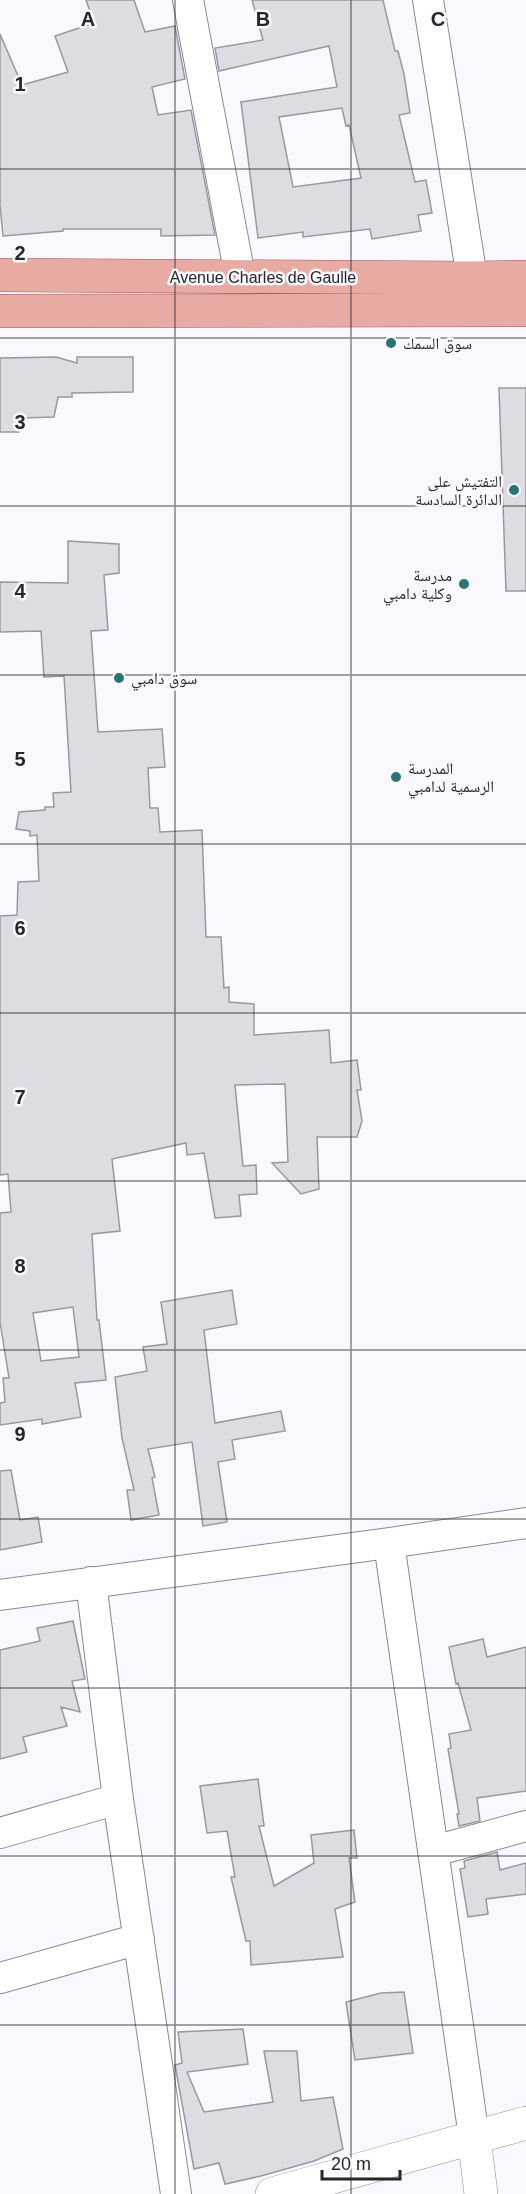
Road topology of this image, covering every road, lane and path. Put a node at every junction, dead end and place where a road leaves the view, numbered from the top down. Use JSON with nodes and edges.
{"nodes":[{"id":1,"x":188,"y":0,"type":"edge"},
{"id":2,"x":428,"y":0,"type":"edge"},
{"id":3,"x":0,"y":275,"type":"edge"},
{"id":4,"x":240,"y":276,"type":"junction"},
{"id":5,"x":526,"y":277,"type":"edge"},
{"id":6,"x":394,"y":278,"type":"junction"},
{"id":7,"x":472,"y":278,"type":"junction"},
{"id":8,"x":526,"y":310,"type":"edge"},
{"id":9,"x":0,"y":311,"type":"edge"},
{"id":10,"x":396,"y":311,"type":"junction"},
{"id":11,"x":526,"y":1522,"type":"edge"},
{"id":12,"x":389,"y":1543,"type":"junction"},
{"id":13,"x":91,"y":1582,"type":"junction"},
{"id":14,"x":0,"y":1595,"type":"edge"},
{"id":15,"x":118,"y":1799,"type":"junction"},
{"id":16,"x":526,"y":1826,"type":"edge"},
{"id":17,"x":0,"y":1833,"type":"edge"},
{"id":18,"x":434,"y":1851,"type":"junction"},
{"id":19,"x":139,"y":1939,"type":"junction"},
{"id":20,"x":0,"y":1978,"type":"edge"},
{"id":21,"x":526,"y":2123,"type":"edge"},
{"id":22,"x":526,"y":2147,"type":"edge"},
{"id":23,"x":475,"y":2149,"type":"junction"},
{"id":24,"x":176,"y":2194,"type":"edge"},
{"id":25,"x":272,"y":2194,"type":"edge"},
{"id":26,"x":357,"y":2194,"type":"edge"},
{"id":27,"x":481,"y":2194,"type":"edge"}],
"edges":[{"from":1,"to":4,"type":"street"},
{"from":2,"to":7,"type":"street"},
{"from":3,"to":4,"type":"main road","name":"Avenue Charles de Gaulle"},
{"from":4,"to":6,"type":"main road","name":"Avenue Charles de Gaulle"},
{"from":5,"to":7,"type":"main road","name":"Avenue Charles de Gaulle"},
{"from":6,"to":7,"type":"main road","name":"Avenue Charles de Gaulle"},
{"from":6,"to":10,"type":"main road"},
{"from":8,"to":10,"type":"main road","name":"Avenue Charles de Gaulle"},
{"from":9,"to":10,"type":"main road","name":"Avenue Charles de Gaulle"},
{"from":11,"to":12,"type":"street"},
{"from":12,"to":13,"type":"street"},
{"from":12,"to":18,"type":"street"},
{"from":13,"to":14,"type":"street"},
{"from":13,"to":15,"type":"street"},
{"from":15,"to":17,"type":"street"},
{"from":15,"to":19,"type":"street"},
{"from":16,"to":18,"type":"street"},
{"from":18,"to":23,"type":"street"},
{"from":19,"to":20,"type":"street"},
{"from":19,"to":24,"type":"street"},
{"from":21,"to":23,"type":"street"},
{"from":22,"to":23,"type":"street"},
{"from":23,"to":25,"type":"street"},
{"from":23,"to":26,"type":"street"},
{"from":23,"to":27,"type":"street"}]}
